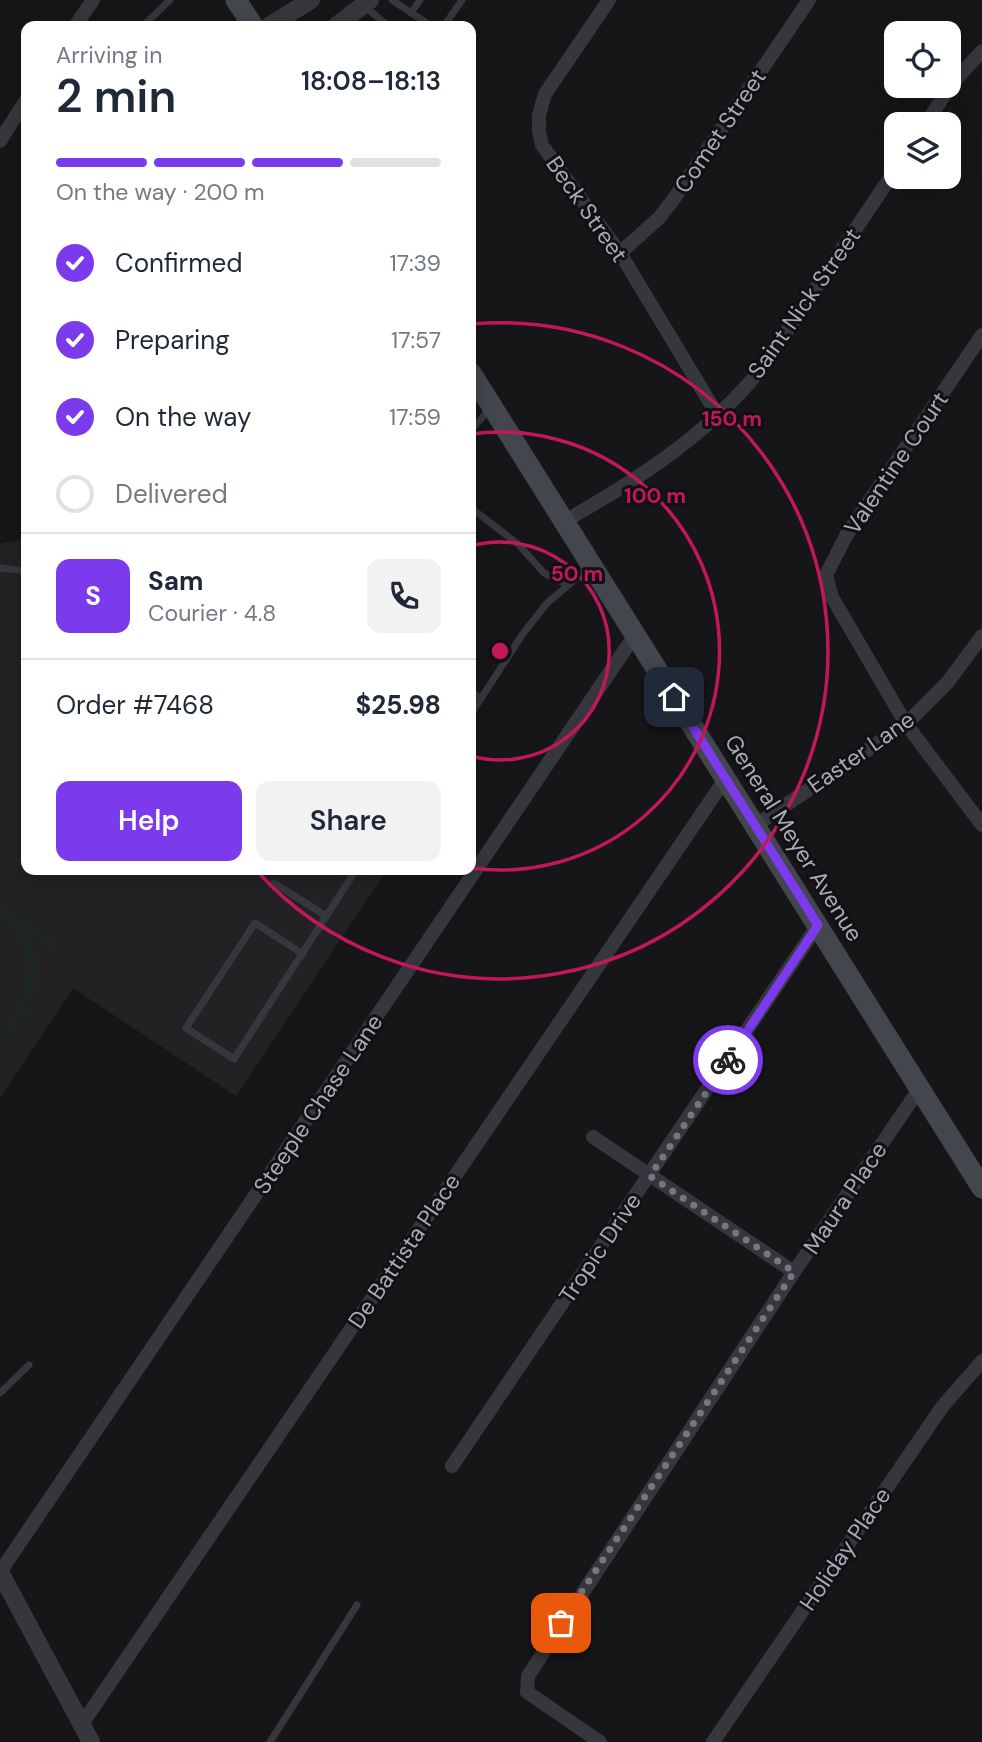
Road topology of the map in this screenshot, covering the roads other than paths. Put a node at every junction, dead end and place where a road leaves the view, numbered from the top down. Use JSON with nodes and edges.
{"nodes":[{"id":1,"x":93,"y":0,"type":"edge"},
{"id":2,"x":170,"y":0,"type":"edge"},
{"id":3,"x":236,"y":0,"type":"edge"},
{"id":4,"x":311,"y":0,"type":"edge"},
{"id":5,"x":392,"y":0,"type":"edge"},
{"id":6,"x":420,"y":0,"type":"edge"},
{"id":7,"x":462,"y":0,"type":"edge"},
{"id":8,"x":609,"y":0,"type":"edge"},
{"id":9,"x":809,"y":0,"type":"edge"},
{"id":10,"x":367,"y":3,"type":"edge"},
{"id":11,"x":411,"y":13,"type":"junction"},
{"id":12,"x":78,"y":21,"type":"edge"},
{"id":13,"x":149,"y":21,"type":"edge"},
{"id":14,"x":250,"y":21,"type":"edge"},
{"id":15,"x":278,"y":21,"type":"edge"},
{"id":16,"x":343,"y":21,"type":"edge"},
{"id":17,"x":383,"y":21,"type":"edge"},
{"id":18,"x":423,"y":21,"type":"edge"},
{"id":19,"x":447,"y":21,"type":"edge"},
{"id":20,"x":982,"y":51,"type":"edge"},
{"id":21,"x":21,"y":108,"type":"edge"},
{"id":22,"x":934,"y":112,"type":"edge"},
{"id":23,"x":0,"y":141,"type":"edge"},
{"id":24,"x":884,"y":187,"type":"edge"},
{"id":25,"x":620,"y":253,"type":"junction"},
{"id":26,"x":982,"y":335,"type":"edge"},
{"id":27,"x":476,"y":381,"type":"edge"},
{"id":28,"x":492,"y":408,"type":"junction"},
{"id":29,"x":718,"y":416,"type":"junction"},
{"id":30,"x":476,"y":425,"type":"edge"},
{"id":31,"x":476,"y":512,"type":"edge"},
{"id":32,"x":563,"y":522,"type":"junction"},
{"id":33,"x":591,"y":566,"type":"junction"},
{"id":34,"x":0,"y":568,"type":"edge"},
{"id":35,"x":21,"y":570,"type":"edge"},
{"id":36,"x":567,"y":585,"type":"junction"},
{"id":37,"x":635,"y":635,"type":"junction"},
{"id":38,"x":982,"y":636,"type":"edge"},
{"id":39,"x":476,"y":695,"type":"edge"},
{"id":40,"x":481,"y":698,"type":"junction"},
{"id":41,"x":476,"y":706,"type":"edge"},
{"id":42,"x":906,"y":724,"type":"junction"},
{"id":43,"x":726,"y":778,"type":"junction"},
{"id":44,"x":756,"y":825,"type":"junction"},
{"id":45,"x":982,"y":825,"type":"edge"},
{"id":46,"x":476,"y":870,"type":"edge"},
{"id":47,"x":353,"y":875,"type":"edge"},
{"id":48,"x":472,"y":875,"type":"edge"},
{"id":49,"x":274,"y":883,"type":"dead end"},
{"id":50,"x":326,"y":916,"type":"junction"},
{"id":51,"x":818,"y":925,"type":"junction"},
{"id":52,"x":303,"y":954,"type":"junction"},
{"id":53,"x":920,"y":1088,"type":"junction"},
{"id":54,"x":593,"y":1138,"type":"dead end"},
{"id":55,"x":978,"y":1175,"type":"edge"},
{"id":56,"x":650,"y":1176,"type":"junction"},
{"id":57,"x":794,"y":1272,"type":"junction"},
{"id":58,"x":982,"y":1362,"type":"edge"},
{"id":59,"x":29,"y":1365,"type":"dead end"},
{"id":60,"x":0,"y":1394,"type":"edge"},
{"id":61,"x":452,"y":1466,"type":"dead end"},
{"id":62,"x":0,"y":1572,"type":"edge"},
{"id":63,"x":357,"y":1605,"type":"dead end"},
{"id":64,"x":82,"y":1724,"type":"junction"},
{"id":65,"x":91,"y":1742,"type":"edge"},
{"id":66,"x":270,"y":1742,"type":"edge"},
{"id":67,"x":600,"y":1742,"type":"edge"},
{"id":68,"x":713,"y":1742,"type":"edge"}],
"edges":[{"from":1,"to":12,"type":"street"},
{"from":2,"to":13,"type":"lane"},
{"from":3,"to":14,"type":"main road"},
{"from":4,"to":15,"type":"street"},
{"from":5,"to":11,"type":"lane"},
{"from":6,"to":11,"type":"lane"},
{"from":7,"to":19,"type":"lane"},
{"from":8,"to":25,"type":"street","name":"Beck Street"},
{"from":9,"to":25,"type":"street","name":"Comet Street"},
{"from":10,"to":16,"type":"street"},
{"from":10,"to":17,"type":"lane"},
{"from":11,"to":18,"type":"lane"},
{"from":20,"to":22,"type":"street"},
{"from":21,"to":23,"type":"street"},
{"from":24,"to":29,"type":"street","name":"Saint Nick Street"},
{"from":25,"to":29,"type":"street","name":"Beck Street"},
{"from":26,"to":42,"type":"street","name":"Valentine Court"},
{"from":27,"to":28,"type":"main road","name":"General Meyer Avenue"},
{"from":28,"to":30,"type":"lane"},
{"from":28,"to":32,"type":"main road","name":"General Meyer Avenue"},
{"from":29,"to":32,"type":"street","name":"Saint Nick Street"},
{"from":31,"to":36,"type":"lane"},
{"from":32,"to":33,"type":"main road","name":"General Meyer Avenue"},
{"from":33,"to":36,"type":"lane"},
{"from":33,"to":37,"type":"main road","name":"General Meyer Avenue"},
{"from":34,"to":35,"type":"lane"},
{"from":36,"to":40,"type":"lane"},
{"from":37,"to":43,"type":"main road","name":"General Meyer Avenue"},
{"from":37,"to":46,"type":"street","name":"Steeple Chase Lane"},
{"from":38,"to":42,"type":"street","name":"Easter Lane"},
{"from":39,"to":40,"type":"lane"},
{"from":40,"to":41,"type":"lane"},
{"from":42,"to":44,"type":"street","name":"Easter Lane"},
{"from":42,"to":45,"type":"street"},
{"from":43,"to":44,"type":"main road","name":"General Meyer Avenue"},
{"from":43,"to":64,"type":"street","name":"De Battista Place"},
{"from":44,"to":51,"type":"main road","name":"General Meyer Avenue"},
{"from":47,"to":50,"type":"lane"},
{"from":48,"to":62,"type":"street","name":"Steeple Chase Lane"},
{"from":49,"to":50,"type":"lane"},
{"from":50,"to":52,"type":"lane"},
{"from":51,"to":53,"type":"main road","name":"General Meyer Avenue"},
{"from":51,"to":56,"type":"street","name":"Tropic Drive"},
{"from":52,"to":52,"type":"lane"},
{"from":53,"to":55,"type":"main road","name":"General Meyer Avenue"},
{"from":53,"to":57,"type":"street","name":"Maura Place"},
{"from":54,"to":56,"type":"street"},
{"from":56,"to":57,"type":"street"},
{"from":56,"to":61,"type":"street","name":"Tropic Drive"},
{"from":57,"to":67,"type":"street","name":"Maura Place"},
{"from":58,"to":68,"type":"street","name":"Holiday Place"},
{"from":59,"to":60,"type":"lane"},
{"from":62,"to":64,"type":"street"},
{"from":63,"to":66,"type":"lane"},
{"from":64,"to":65,"type":"street"}]}
